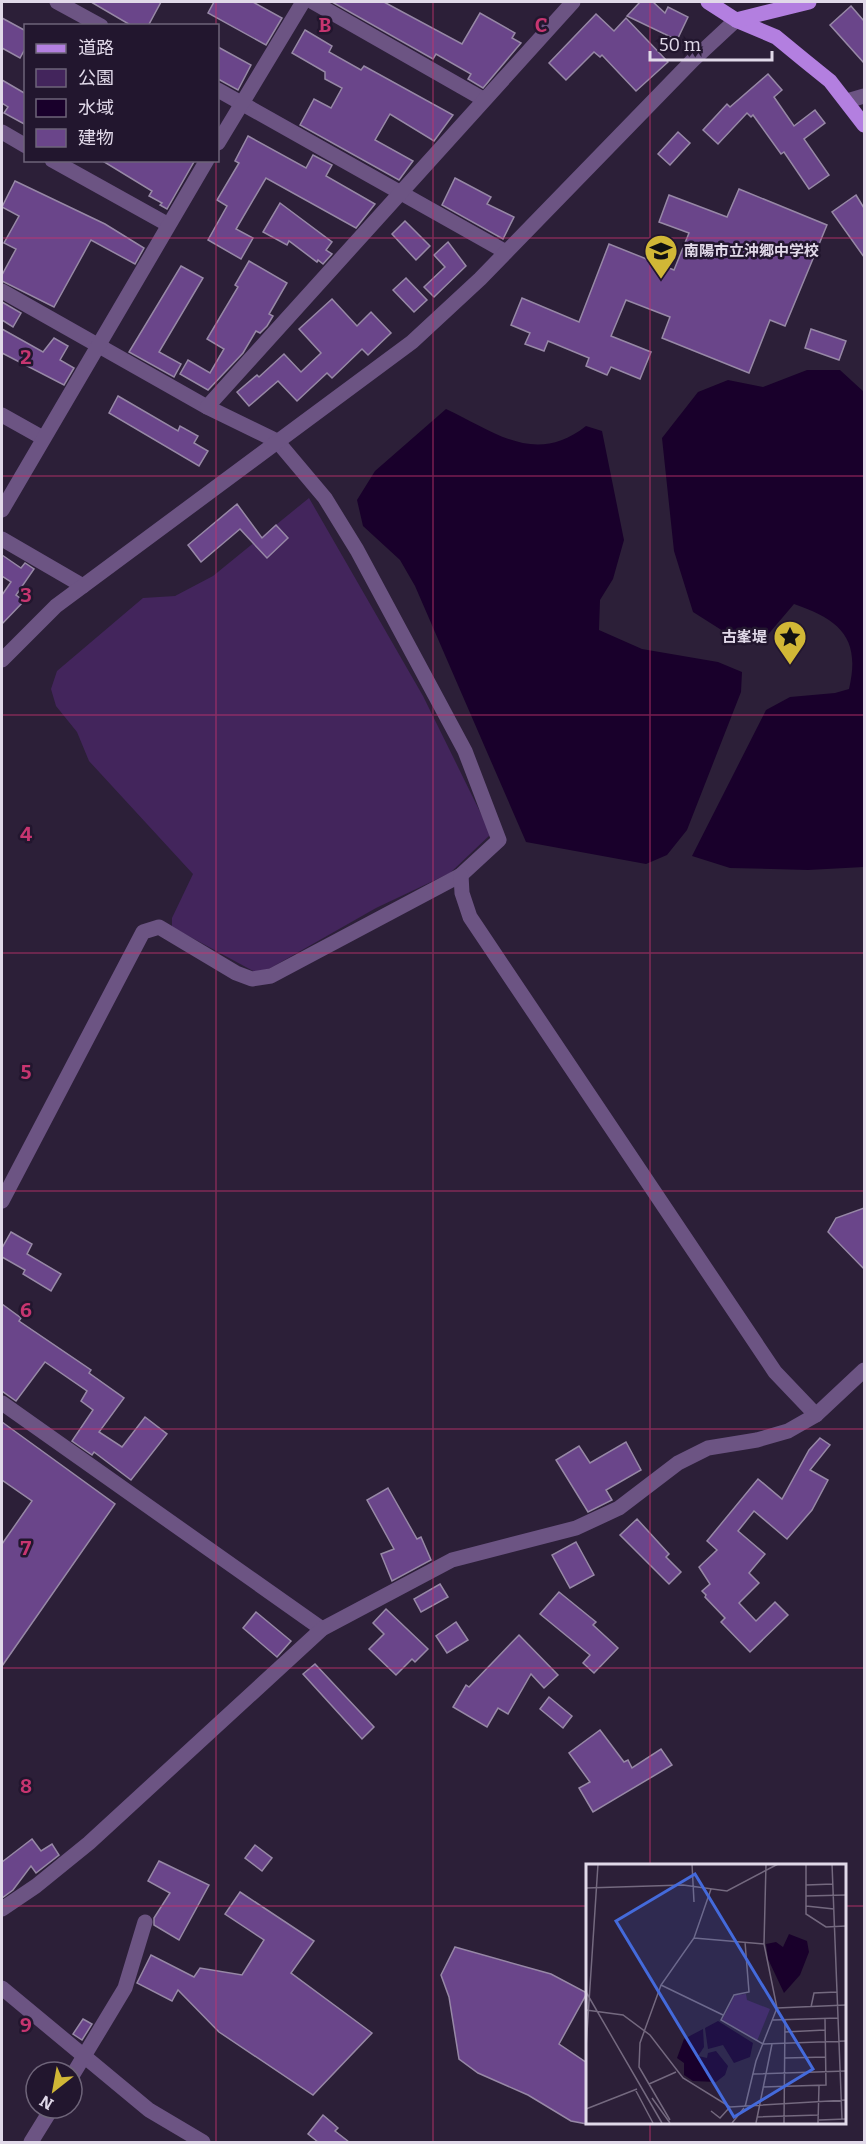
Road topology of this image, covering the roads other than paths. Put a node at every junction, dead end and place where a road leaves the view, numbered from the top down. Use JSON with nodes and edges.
{"nodes":[{"id":1,"x":57,"y":2,"type":"edge"},
{"id":2,"x":303,"y":2,"type":"edge"},
{"id":3,"x":313,"y":2,"type":"edge"},
{"id":4,"x":573,"y":2,"type":"edge"},
{"id":5,"x":708,"y":2,"type":"edge"},
{"id":6,"x":809,"y":2,"type":"edge"},
{"id":7,"x":736,"y":20,"type":"junction"},
{"id":8,"x":97,"y":24,"type":"edge"},
{"id":9,"x":219,"y":91,"type":"edge"},
{"id":10,"x":864,"y":96,"type":"edge"},
{"id":11,"x":483,"y":99,"type":"junction"},
{"id":12,"x":847,"y":101,"type":"junction"},
{"id":13,"x":242,"y":104,"type":"junction"},
{"id":14,"x":864,"y":125,"type":"edge"},
{"id":15,"x":2,"y":132,"type":"edge"},
{"id":16,"x":219,"y":141,"type":"edge"},
{"id":17,"x":24,"y":145,"type":"edge"},
{"id":18,"x":56,"y":162,"type":"edge"},
{"id":19,"x":206,"y":162,"type":"edge"},
{"id":20,"x":400,"y":193,"type":"junction"},
{"id":21,"x":167,"y":224,"type":"junction"},
{"id":22,"x":506,"y":252,"type":"junction"},
{"id":23,"x":2,"y":291,"type":"edge"},
{"id":24,"x":100,"y":344,"type":"junction"},
{"id":25,"x":207,"y":407,"type":"junction"},
{"id":26,"x":2,"y":415,"type":"edge"},
{"id":27,"x":43,"y":438,"type":"junction"},
{"id":28,"x":277,"y":441,"type":"junction"},
{"id":29,"x":2,"y":510,"type":"edge"},
{"id":30,"x":2,"y":539,"type":"edge"},
{"id":31,"x":83,"y":586,"type":"junction"},
{"id":32,"x":2,"y":660,"type":"edge"},
{"id":33,"x":461,"y":875,"type":"junction"},
{"id":34,"x":2,"y":1201,"type":"edge"},
{"id":35,"x":864,"y":1370,"type":"edge"},
{"id":36,"x":2,"y":1403,"type":"edge"},
{"id":37,"x":816,"y":1415,"type":"junction"},
{"id":38,"x":322,"y":1629,"type":"junction"},
{"id":39,"x":2,"y":1909,"type":"edge"},
{"id":40,"x":146,"y":1922,"type":"dead end"},
{"id":41,"x":2,"y":1988,"type":"edge"},
{"id":42,"x":85,"y":2055,"type":"junction"},
{"id":43,"x":82,"y":2060,"type":"edge"},
{"id":44,"x":45,"y":2120,"type":"edge"},
{"id":45,"x":31,"y":2142,"type":"edge"},
{"id":46,"x":203,"y":2142,"type":"edge"}],
"edges":[{"from":1,"to":8,"type":"street"},
{"from":2,"to":13,"type":"street"},
{"from":3,"to":11,"type":"street"},
{"from":4,"to":11,"type":"street"},
{"from":5,"to":7,"type":"main road"},
{"from":6,"to":7,"type":"main road"},
{"from":7,"to":12,"type":"main road"},
{"from":7,"to":22,"type":"street"},
{"from":9,"to":13,"type":"street"},
{"from":10,"to":12,"type":"street"},
{"from":11,"to":20,"type":"street"},
{"from":12,"to":14,"type":"main road"},
{"from":13,"to":16,"type":"street"},
{"from":13,"to":20,"type":"street"},
{"from":15,"to":17,"type":"street"},
{"from":18,"to":21,"type":"street"},
{"from":19,"to":21,"type":"street"},
{"from":20,"to":22,"type":"street"},
{"from":20,"to":25,"type":"street"},
{"from":21,"to":24,"type":"street"},
{"from":22,"to":28,"type":"street"},
{"from":23,"to":24,"type":"street"},
{"from":24,"to":25,"type":"street"},
{"from":24,"to":27,"type":"street"},
{"from":25,"to":28,"type":"street"},
{"from":26,"to":27,"type":"street"},
{"from":27,"to":29,"type":"street"},
{"from":28,"to":31,"type":"street"},
{"from":28,"to":33,"type":"street"},
{"from":30,"to":31,"type":"street"},
{"from":31,"to":32,"type":"street"},
{"from":33,"to":34,"type":"street"},
{"from":33,"to":37,"type":"street"},
{"from":35,"to":37,"type":"street"},
{"from":36,"to":38,"type":"street"},
{"from":37,"to":38,"type":"street"},
{"from":38,"to":39,"type":"street"},
{"from":40,"to":42,"type":"street"},
{"from":41,"to":42,"type":"street"},
{"from":42,"to":43,"type":"street"},
{"from":42,"to":46,"type":"street"},
{"from":44,"to":45,"type":"street"}]}
